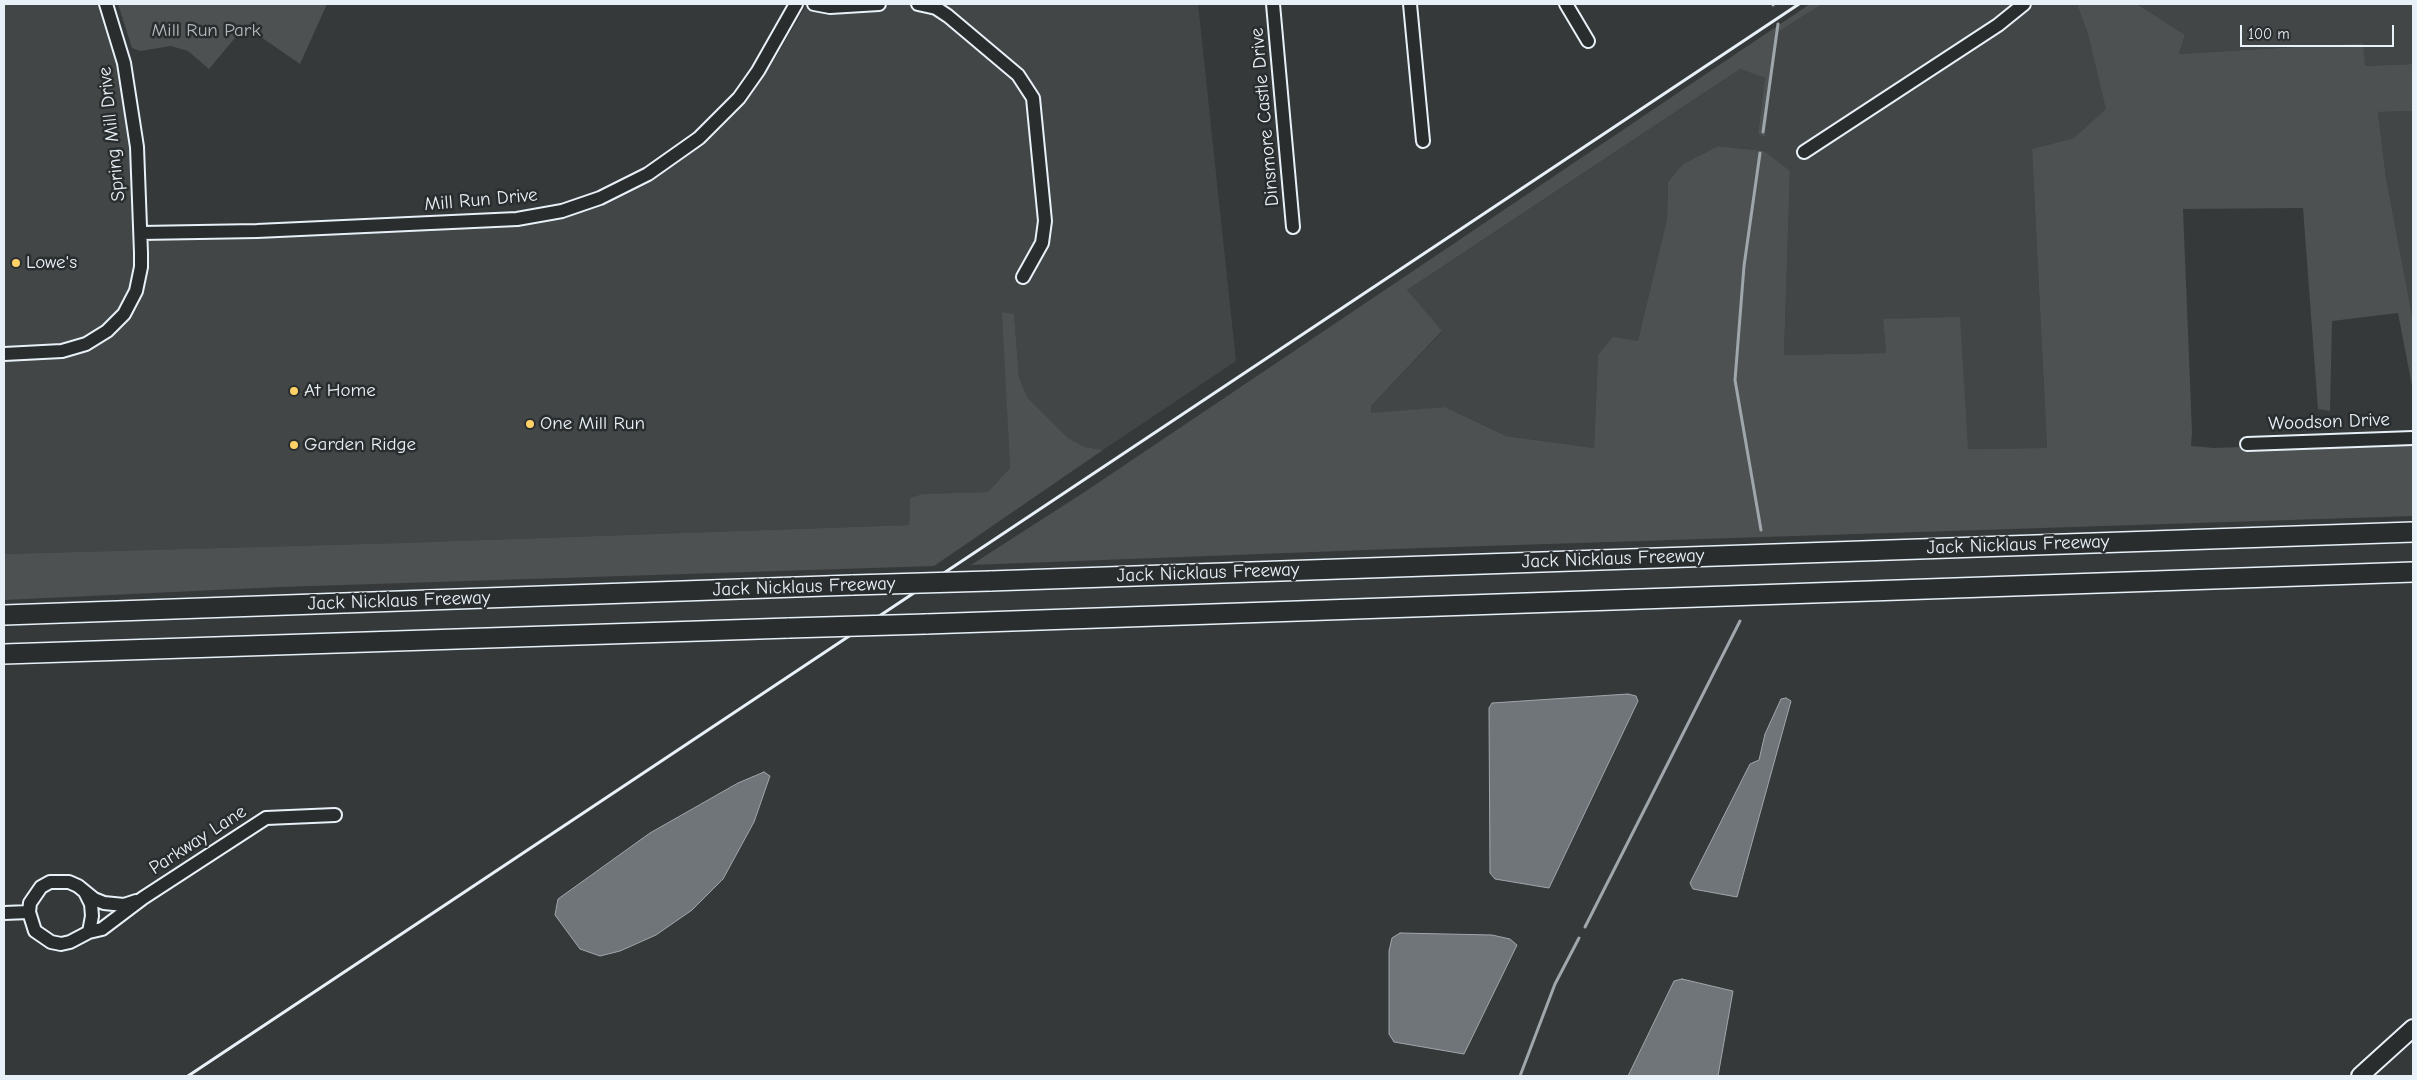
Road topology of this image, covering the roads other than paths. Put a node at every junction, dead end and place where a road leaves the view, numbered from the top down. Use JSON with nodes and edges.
{"nodes":[{"id":1,"x":106,"y":4,"type":"edge"},
{"id":2,"x":796,"y":4,"type":"edge"},
{"id":3,"x":814,"y":4,"type":"edge"},
{"id":4,"x":879,"y":4,"type":"edge"},
{"id":5,"x":918,"y":4,"type":"edge"},
{"id":6,"x":1274,"y":4,"type":"edge"},
{"id":7,"x":1410,"y":4,"type":"edge"},
{"id":8,"x":1566,"y":4,"type":"edge"},
{"id":9,"x":2024,"y":4,"type":"edge"},
{"id":10,"x":1588,"y":41,"type":"dead end"},
{"id":11,"x":1423,"y":141,"type":"dead end"},
{"id":12,"x":1804,"y":152,"type":"dead end"},
{"id":13,"x":1294,"y":227,"type":"dead end"},
{"id":14,"x":141,"y":233,"type":"junction"},
{"id":15,"x":1023,"y":278,"type":"dead end"},
{"id":16,"x":4,"y":354,"type":"edge"},
{"id":17,"x":2413,"y":438,"type":"edge"},
{"id":18,"x":2247,"y":444,"type":"dead end"},
{"id":19,"x":2413,"y":532,"type":"edge"},
{"id":20,"x":2413,"y":572,"type":"edge"},
{"id":21,"x":4,"y":615,"type":"edge"},
{"id":22,"x":4,"y":654,"type":"edge"},
{"id":23,"x":335,"y":814,"type":"dead end"},
{"id":24,"x":85,"y":892,"type":"junction"},
{"id":25,"x":143,"y":898,"type":"junction"},
{"id":26,"x":29,"y":912,"type":"junction"},
{"id":27,"x":4,"y":913,"type":"edge"},
{"id":28,"x":89,"y":932,"type":"junction"},
{"id":29,"x":2413,"y":1028,"type":"edge"},
{"id":30,"x":2360,"y":1076,"type":"edge"}],
"edges":[{"from":1,"to":14,"type":"street","name":"Spring Mill Drive"},
{"from":2,"to":14,"type":"street","name":"Mill Run Drive"},
{"from":3,"to":4,"type":"street"},
{"from":5,"to":15,"type":"street"},
{"from":6,"to":13,"type":"street","name":"Dinsmore Castle Drive"},
{"from":7,"to":11,"type":"street"},
{"from":8,"to":10,"type":"street"},
{"from":9,"to":12,"type":"street"},
{"from":14,"to":16,"type":"street","name":"Spring Mill Drive"},
{"from":17,"to":18,"type":"street","name":"Woodson Drive"},
{"from":19,"to":21,"type":"highway","name":"Jack Nicklaus Freeway","bridge":true},
{"from":20,"to":22,"type":"highway","bridge":true},
{"from":23,"to":25,"type":"street","name":"Parkway Lane"},
{"from":24,"to":25,"type":"street","name":"Parkway Lane"},
{"from":24,"to":26,"type":"street"},
{"from":24,"to":28,"type":"street"},
{"from":25,"to":28,"type":"street","name":"Parkway Lane"},
{"from":26,"to":27,"type":"street"},
{"from":26,"to":28,"type":"street"},
{"from":29,"to":30,"type":"main road"}]}
